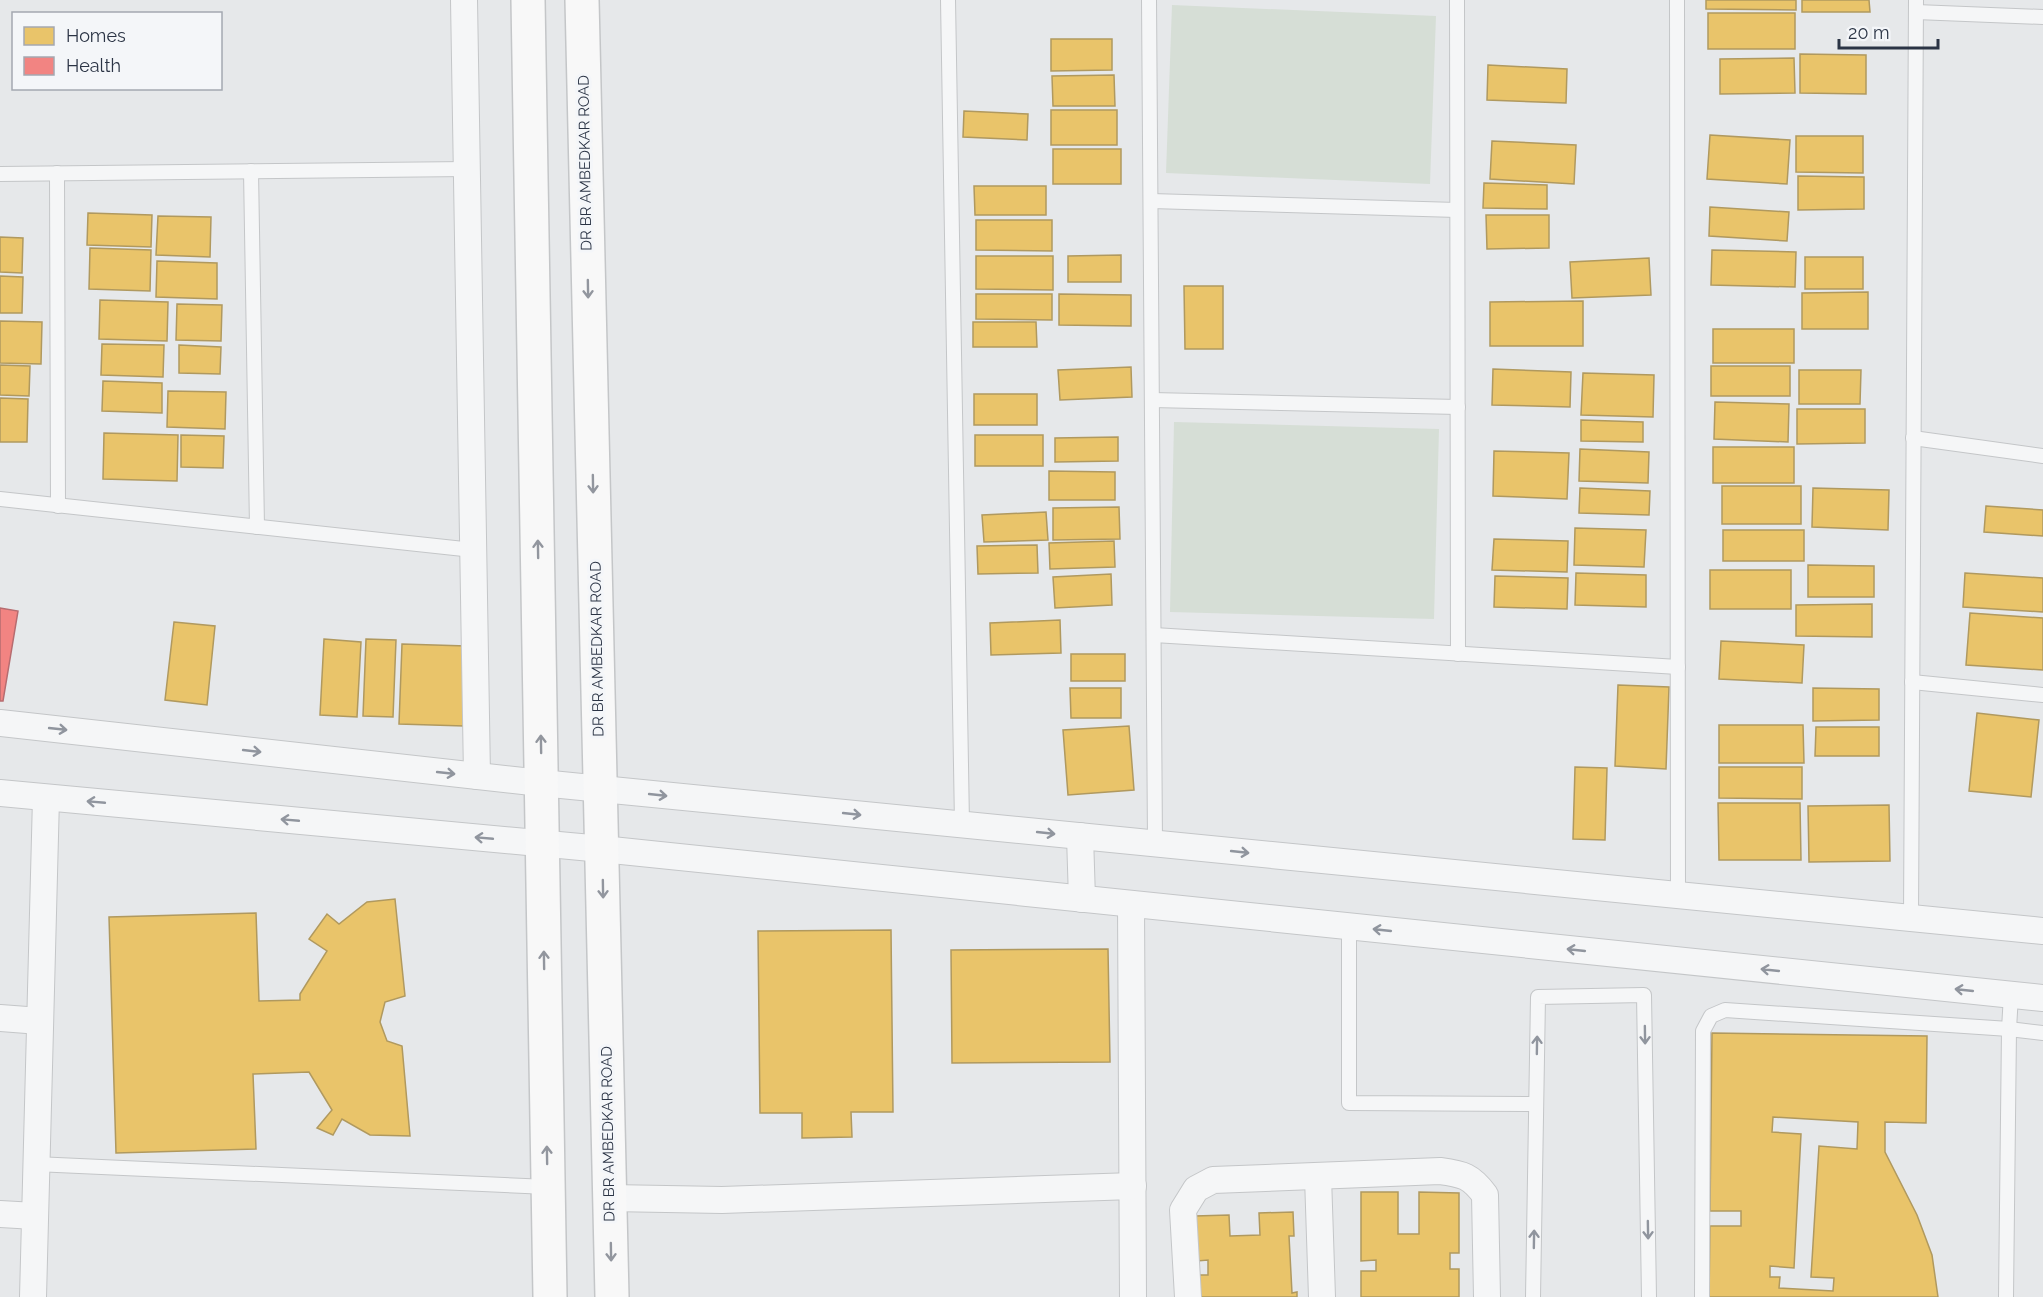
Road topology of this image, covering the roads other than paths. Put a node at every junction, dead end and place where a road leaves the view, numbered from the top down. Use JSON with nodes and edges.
{"nodes":[{"id":1,"x":464,"y":0,"type":"edge"},
{"id":2,"x":528,"y":0,"type":"edge"},
{"id":3,"x":582,"y":0,"type":"edge"},
{"id":4,"x":948,"y":0,"type":"edge"},
{"id":5,"x":1149,"y":0,"type":"edge"},
{"id":6,"x":1457,"y":0,"type":"edge"},
{"id":7,"x":1677,"y":0,"type":"edge"},
{"id":8,"x":1916,"y":6,"type":"edge"},
{"id":9,"x":2043,"y":17,"type":"edge"},
{"id":10,"x":467,"y":169,"type":"junction"},
{"id":11,"x":251,"y":171,"type":"junction"},
{"id":12,"x":57,"y":173,"type":"junction"},
{"id":13,"x":0,"y":174,"type":"edge"},
{"id":14,"x":1150,"y":201,"type":"junction"},
{"id":15,"x":1458,"y":210,"type":"junction"},
{"id":16,"x":1152,"y":400,"type":"junction"},
{"id":17,"x":1458,"y":407,"type":"junction"},
{"id":18,"x":1914,"y":438,"type":"junction"},
{"id":19,"x":2043,"y":456,"type":"edge"},
{"id":20,"x":0,"y":500,"type":"edge"},
{"id":21,"x":58,"y":506,"type":"junction"},
{"id":22,"x":257,"y":527,"type":"junction"},
{"id":23,"x":473,"y":550,"type":"junction"},
{"id":24,"x":1154,"y":635,"type":"junction"},
{"id":25,"x":1458,"y":654,"type":"junction"},
{"id":26,"x":1678,"y":667,"type":"junction"},
{"id":27,"x":1912,"y":682,"type":"junction"},
{"id":28,"x":2043,"y":695,"type":"edge"},
{"id":29,"x":0,"y":723,"type":"edge"},
{"id":30,"x":477,"y":776,"type":"junction"},
{"id":31,"x":542,"y":783,"type":"junction"},
{"id":32,"x":600,"y":789,"type":"junction"},
{"id":33,"x":0,"y":793,"type":"edge"},
{"id":34,"x":46,"y":798,"type":"junction"},
{"id":35,"x":962,"y":824,"type":"junction"},
{"id":36,"x":1080,"y":836,"type":"junction"},
{"id":37,"x":542,"y":843,"type":"junction"},
{"id":38,"x":1155,"y":843,"type":"junction"},
{"id":39,"x":602,"y":849,"type":"junction"},
{"id":40,"x":1678,"y":895,"type":"junction"},
{"id":41,"x":1082,"y":899,"type":"junction"},
{"id":42,"x":1131,"y":904,"type":"junction"},
{"id":43,"x":1911,"y":918,"type":"junction"},
{"id":44,"x":1349,"y":927,"type":"junction"},
{"id":45,"x":2043,"y":931,"type":"edge"},
{"id":46,"x":2012,"y":994,"type":"junction"},
{"id":47,"x":2043,"y":998,"type":"edge"},
{"id":48,"x":0,"y":1018,"type":"edge"},
{"id":49,"x":40,"y":1021,"type":"junction"},
{"id":50,"x":2009,"y":1029,"type":"junction"},
{"id":51,"x":2043,"y":1033,"type":"edge"},
{"id":52,"x":1536,"y":1104,"type":"junction"},
{"id":53,"x":35,"y":1164,"type":"junction"},
{"id":54,"x":1318,"y":1177,"type":"junction"},
{"id":55,"x":1133,"y":1186,"type":"junction"},
{"id":56,"x":548,"y":1187,"type":"junction"},
{"id":57,"x":610,"y":1198,"type":"junction"},
{"id":58,"x":0,"y":1215,"type":"edge"},
{"id":59,"x":35,"y":1216,"type":"junction"},
{"id":60,"x":33,"y":1297,"type":"edge"},
{"id":61,"x":550,"y":1297,"type":"edge"},
{"id":62,"x":612,"y":1297,"type":"edge"},
{"id":63,"x":1133,"y":1297,"type":"edge"},
{"id":64,"x":1188,"y":1297,"type":"edge"},
{"id":65,"x":1322,"y":1297,"type":"edge"},
{"id":66,"x":1487,"y":1297,"type":"edge"},
{"id":67,"x":1533,"y":1297,"type":"edge"},
{"id":68,"x":1649,"y":1297,"type":"edge"},
{"id":69,"x":1702,"y":1297,"type":"edge"},
{"id":70,"x":2006,"y":1297,"type":"edge"}],
"edges":[{"from":1,"to":10,"type":"street"},
{"from":31,"to":2,"type":"street","one_way":true},
{"from":3,"to":32,"type":"street","name":"DR BR AMBEDKAR ROAD","one_way":true},
{"from":4,"to":35,"type":"lane"},
{"from":5,"to":14,"type":"lane"},
{"from":6,"to":15,"type":"lane"},
{"from":7,"to":26,"type":"lane"},
{"from":8,"to":9,"type":"lane"},
{"from":8,"to":18,"type":"lane"},
{"from":10,"to":11,"type":"lane"},
{"from":10,"to":23,"type":"street"},
{"from":11,"to":12,"type":"lane"},
{"from":11,"to":22,"type":"lane"},
{"from":12,"to":13,"type":"lane"},
{"from":12,"to":21,"type":"lane"},
{"from":14,"to":15,"type":"lane"},
{"from":14,"to":16,"type":"lane"},
{"from":15,"to":17,"type":"lane"},
{"from":16,"to":17,"type":"lane"},
{"from":16,"to":24,"type":"lane"},
{"from":17,"to":25,"type":"lane"},
{"from":18,"to":19,"type":"lane"},
{"from":18,"to":27,"type":"lane"},
{"from":20,"to":21,"type":"lane"},
{"from":21,"to":22,"type":"lane"},
{"from":22,"to":23,"type":"lane"},
{"from":23,"to":30,"type":"street"},
{"from":24,"to":25,"type":"lane"},
{"from":24,"to":38,"type":"lane"},
{"from":25,"to":26,"type":"lane"},
{"from":26,"to":40,"type":"lane"},
{"from":27,"to":28,"type":"lane"},
{"from":27,"to":43,"type":"lane"},
{"from":29,"to":30,"type":"street","one_way":true},
{"from":30,"to":31,"type":"street"},
{"from":31,"to":32,"type":"street"},
{"from":31,"to":37,"type":"street"},
{"from":32,"to":35,"type":"street","one_way":true},
{"from":32,"to":39,"type":"street","name":"DR BR AMBEDKAR ROAD"},
{"from":33,"to":34,"type":"street"},
{"from":37,"to":34,"type":"street","one_way":true},
{"from":34,"to":49,"type":"street"},
{"from":35,"to":36,"type":"street","one_way":true},
{"from":36,"to":38,"type":"street"},
{"from":36,"to":41,"type":"street"},
{"from":37,"to":39,"type":"street"},
{"from":56,"to":37,"type":"street","one_way":true},
{"from":38,"to":40,"type":"street","one_way":true},
{"from":39,"to":41,"type":"street"},
{"from":39,"to":57,"type":"street","name":"DR BR AMBEDKAR ROAD","one_way":true},
{"from":40,"to":43,"type":"street"},
{"from":41,"to":42,"type":"street"},
{"from":42,"to":44,"type":"street"},
{"from":42,"to":55,"type":"street"},
{"from":43,"to":45,"type":"street"},
{"from":46,"to":44,"type":"street","one_way":true},
{"from":44,"to":52,"type":"lane"},
{"from":46,"to":47,"type":"street"},
{"from":46,"to":50,"type":"lane"},
{"from":48,"to":49,"type":"street"},
{"from":49,"to":53,"type":"street"},
{"from":50,"to":51,"type":"lane"},
{"from":50,"to":69,"type":"lane"},
{"from":50,"to":70,"type":"lane"},
{"from":67,"to":52,"type":"lane","one_way":true},
{"from":52,"to":68,"type":"lane","one_way":true},
{"from":53,"to":56,"type":"lane"},
{"from":53,"to":59,"type":"street"},
{"from":54,"to":64,"type":"street"},
{"from":54,"to":65,"type":"street"},
{"from":54,"to":66,"type":"street"},
{"from":55,"to":57,"type":"street"},
{"from":55,"to":63,"type":"street"},
{"from":56,"to":61,"type":"street"},
{"from":57,"to":62,"type":"street","name":"DR BR AMBEDKAR ROAD","one_way":true},
{"from":58,"to":59,"type":"street"},
{"from":59,"to":60,"type":"street"}]}
